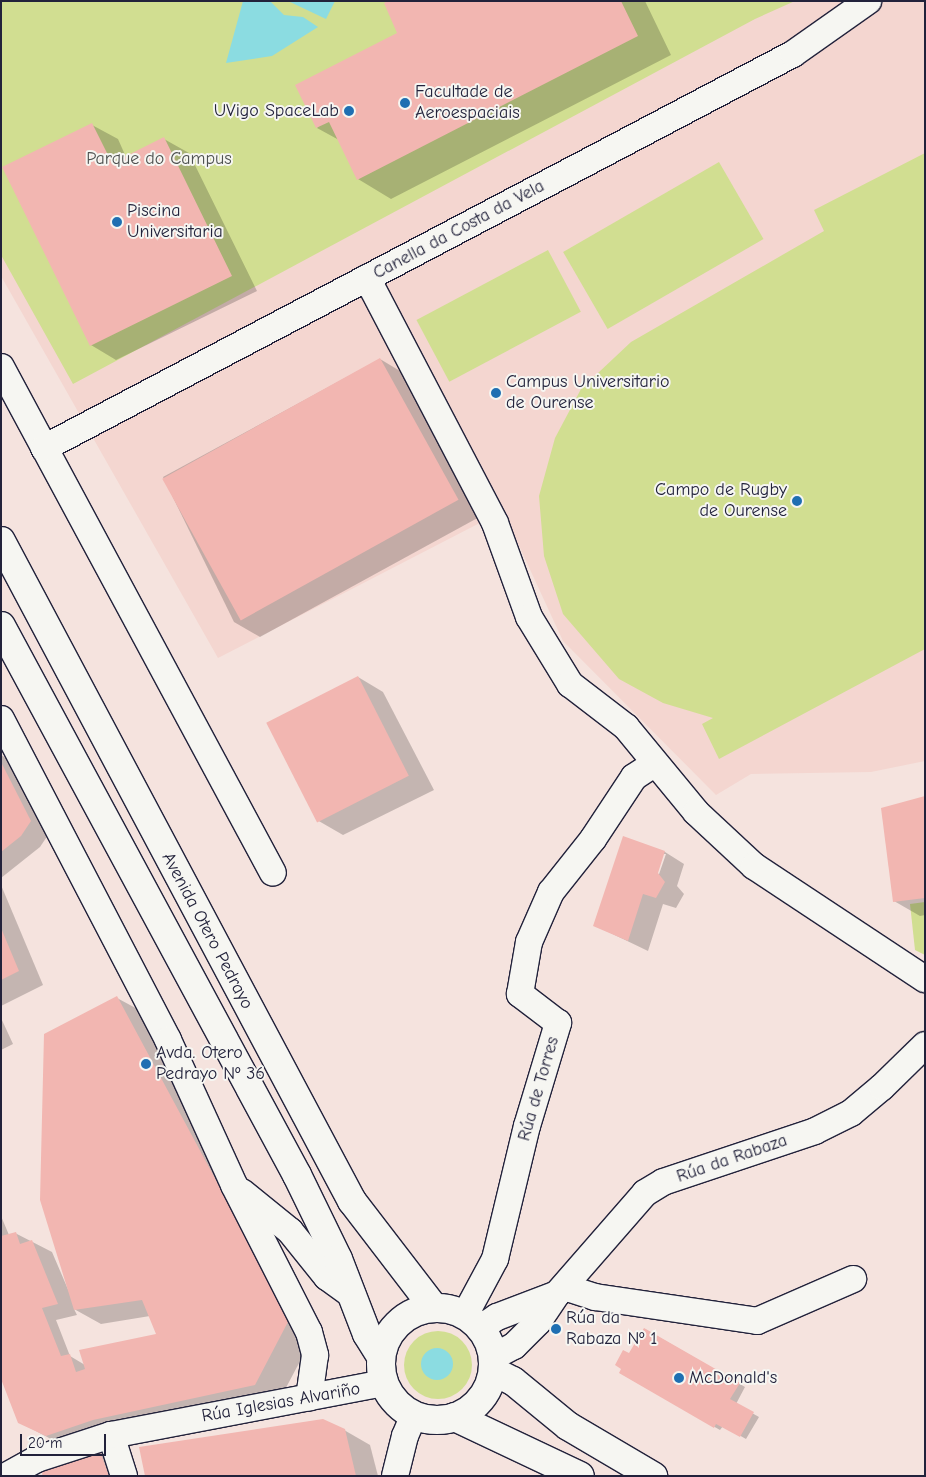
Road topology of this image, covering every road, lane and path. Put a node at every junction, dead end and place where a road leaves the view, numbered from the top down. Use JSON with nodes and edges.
{"nodes":[{"id":1,"x":868,"y":1,"type":"edge"},
{"id":2,"x":367,"y":278,"type":"junction"},
{"id":3,"x":1,"y":367,"type":"edge"},
{"id":4,"x":44,"y":448,"type":"junction"},
{"id":5,"x":1,"y":541,"type":"edge"},
{"id":6,"x":1,"y":626,"type":"edge"},
{"id":7,"x":1,"y":719,"type":"edge"},
{"id":8,"x":654,"y":764,"type":"junction"},
{"id":9,"x":273,"y":872,"type":"dead end"},
{"id":10,"x":925,"y":979,"type":"edge"},
{"id":11,"x":925,"y":1045,"type":"edge"},
{"id":12,"x":234,"y":1185,"type":"junction"},
{"id":13,"x":853,"y":1279,"type":"dead end"},
{"id":14,"x":561,"y":1290,"type":"junction"},
{"id":15,"x":353,"y":1296,"type":"junction"},
{"id":16,"x":434,"y":1308,"type":"junction"},
{"id":17,"x":473,"y":1321,"type":"junction"},
{"id":18,"x":381,"y":1356,"type":"junction"},
{"id":19,"x":493,"y":1364,"type":"junction"},
{"id":20,"x":384,"y":1383,"type":"junction"},
{"id":21,"x":309,"y":1398,"type":"junction"},
{"id":22,"x":414,"y":1415,"type":"junction"},
{"id":23,"x":456,"y":1417,"type":"junction"},
{"id":24,"x":111,"y":1435,"type":"junction"},
{"id":25,"x":1,"y":1470,"type":"edge"},
{"id":26,"x":5,"y":1476,"type":"edge"},
{"id":27,"x":124,"y":1476,"type":"edge"},
{"id":28,"x":395,"y":1476,"type":"edge"},
{"id":29,"x":580,"y":1476,"type":"edge"},
{"id":30,"x":653,"y":1476,"type":"edge"}],
"edges":[{"from":1,"to":2,"type":"street","name":"Canella da Costa da Vela"},
{"from":2,"to":4,"type":"street","name":"Canella da Costa da Vela"},
{"from":2,"to":8,"type":"street"},
{"from":3,"to":4,"type":"street"},
{"from":4,"to":9,"type":"street"},
{"from":5,"to":16,"type":"main road","name":"Avenida Otero Pedrayo"},
{"from":6,"to":15,"type":"main road","name":"Avenida Otero Pedrayo"},
{"from":7,"to":12,"type":"street"},
{"from":8,"to":10,"type":"street"},
{"from":8,"to":17,"type":"street","name":"Rúa de Torres"},
{"from":11,"to":14,"type":"street","name":"Rúa da Rabaza"},
{"from":12,"to":15,"type":"street"},
{"from":12,"to":21,"type":"street"},
{"from":13,"to":14,"type":"street"},
{"from":14,"to":17,"type":"street"},
{"from":14,"to":19,"type":"street","name":"Rúa da Rabaza"},
{"from":15,"to":18,"type":"main road","name":"Avenida Otero Pedrayo"},
{"from":16,"to":17,"type":"main road"},
{"from":16,"to":18,"type":"main road"},
{"from":17,"to":19,"type":"main road"},
{"from":18,"to":20,"type":"main road"},
{"from":19,"to":23,"type":"main road"},
{"from":19,"to":30,"type":"main road"},
{"from":20,"to":21,"type":"street","name":"Rúa Iglesias Alvariño"},
{"from":20,"to":22,"type":"main road"},
{"from":21,"to":24,"type":"street","name":"Rúa Iglesias Alvariño"},
{"from":22,"to":23,"type":"main road"},
{"from":22,"to":28,"type":"street"},
{"from":23,"to":29,"type":"main road"},
{"from":24,"to":26,"type":"street","name":"Rúa Iglesias Alvariño"},
{"from":24,"to":27,"type":"street"},
{"from":25,"to":26,"type":"street"}]}
